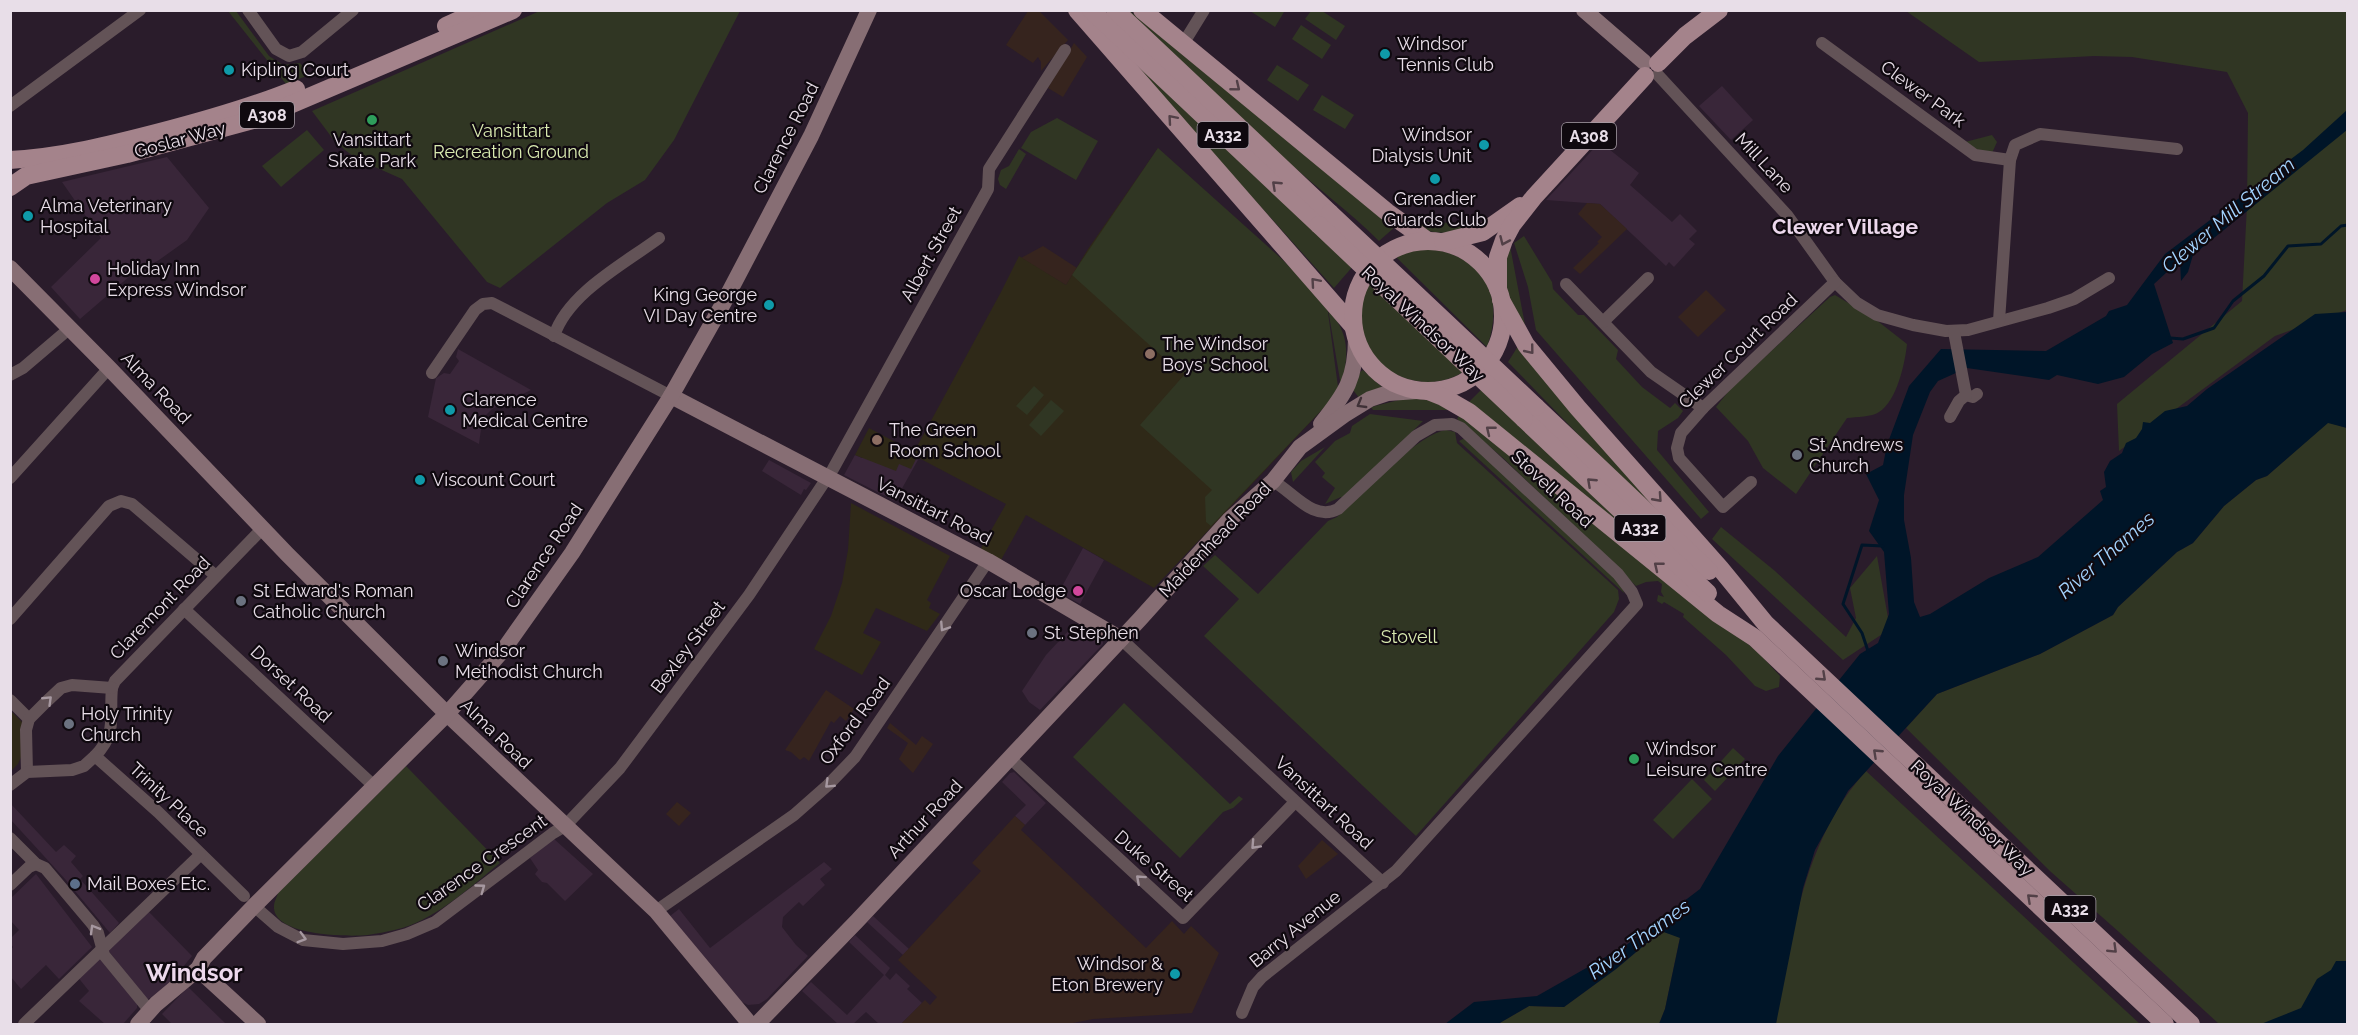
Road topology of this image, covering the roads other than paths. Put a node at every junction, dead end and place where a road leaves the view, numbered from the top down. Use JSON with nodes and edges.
{"nodes":[{"id":1,"x":140,"y":10,"type":"edge"},
{"id":2,"x":248,"y":10,"type":"edge"},
{"id":3,"x":353,"y":10,"type":"edge"},
{"id":4,"x":480,"y":10,"type":"edge"},
{"id":5,"x":513,"y":10,"type":"edge"},
{"id":6,"x":869,"y":10,"type":"edge"},
{"id":7,"x":875,"y":10,"type":"edge"},
{"id":8,"x":1077,"y":10,"type":"edge"},
{"id":9,"x":1091,"y":10,"type":"edge"},
{"id":10,"x":1115,"y":10,"type":"edge"},
{"id":11,"x":1142,"y":10,"type":"edge"},
{"id":12,"x":1204,"y":10,"type":"edge"},
{"id":13,"x":1584,"y":10,"type":"edge"},
{"id":14,"x":1719,"y":10,"type":"edge"},
{"id":15,"x":858,"y":39,"type":"junction"},
{"id":16,"x":1822,"y":43,"type":"dead end"},
{"id":17,"x":1183,"y":44,"type":"junction"},
{"id":18,"x":1065,"y":50,"type":"dead end"},
{"id":19,"x":1651,"y":69,"type":"junction"},
{"id":20,"x":10,"y":106,"type":"edge"},
{"id":21,"x":2177,"y":149,"type":"dead end"},
{"id":22,"x":10,"y":160,"type":"edge"},
{"id":23,"x":2010,"y":160,"type":"junction"},
{"id":24,"x":10,"y":187,"type":"edge"},
{"id":25,"x":1534,"y":196,"type":"junction"},
{"id":26,"x":1324,"y":219,"type":"junction"},
{"id":27,"x":659,"y":238,"type":"dead end"},
{"id":28,"x":1435,"y":242,"type":"junction"},
{"id":29,"x":10,"y":268,"type":"edge"},
{"id":30,"x":1648,"y":278,"type":"dead end"},
{"id":31,"x":2109,"y":278,"type":"dead end"},
{"id":32,"x":1835,"y":282,"type":"junction"},
{"id":33,"x":1566,"y":284,"type":"dead end"},
{"id":34,"x":1500,"y":297,"type":"junction"},
{"id":35,"x":1999,"y":321,"type":"junction"},
{"id":36,"x":1603,"y":322,"type":"junction"},
{"id":37,"x":70,"y":328,"type":"junction"},
{"id":38,"x":1355,"y":332,"type":"junction"},
{"id":39,"x":554,"y":336,"type":"junction"},
{"id":40,"x":1954,"y":337,"type":"junction"},
{"id":41,"x":109,"y":368,"type":"junction"},
{"id":42,"x":432,"y":373,"type":"dead end"},
{"id":43,"x":10,"y":375,"type":"edge"},
{"id":44,"x":1422,"y":391,"type":"junction"},
{"id":45,"x":671,"y":396,"type":"junction"},
{"id":46,"x":1702,"y":408,"type":"junction"},
{"id":47,"x":1950,"y":417,"type":"dead end"},
{"id":48,"x":1308,"y":441,"type":"junction"},
{"id":49,"x":10,"y":478,"type":"edge"},
{"id":50,"x":828,"y":478,"type":"junction"},
{"id":51,"x":1273,"y":480,"type":"junction"},
{"id":52,"x":1751,"y":482,"type":"dead end"},
{"id":53,"x":262,"y":529,"type":"junction"},
{"id":54,"x":988,"y":561,"type":"junction"},
{"id":55,"x":216,"y":576,"type":"junction"},
{"id":56,"x":184,"y":609,"type":"junction"},
{"id":57,"x":10,"y":619,"type":"edge"},
{"id":58,"x":1767,"y":637,"type":"junction"},
{"id":59,"x":1121,"y":639,"type":"junction"},
{"id":60,"x":112,"y":688,"type":"junction"},
{"id":61,"x":10,"y":700,"type":"edge"},
{"id":62,"x":447,"y":714,"type":"junction"},
{"id":63,"x":30,"y":719,"type":"junction"},
{"id":64,"x":95,"y":756,"type":"junction"},
{"id":65,"x":1010,"y":758,"type":"junction"},
{"id":66,"x":27,"y":772,"type":"junction"},
{"id":67,"x":10,"y":785,"type":"edge"},
{"id":68,"x":374,"y":786,"type":"junction"},
{"id":69,"x":1941,"y":801,"type":"junction"},
{"id":70,"x":1295,"y":802,"type":"junction"},
{"id":71,"x":565,"y":826,"type":"junction"},
{"id":72,"x":10,"y":838,"type":"edge"},
{"id":73,"x":201,"y":855,"type":"junction"},
{"id":74,"x":36,"y":864,"type":"junction"},
{"id":75,"x":1383,"y":883,"type":"junction"},
{"id":76,"x":10,"y":885,"type":"edge"},
{"id":77,"x":249,"y":901,"type":"junction"},
{"id":78,"x":656,"y":911,"type":"junction"},
{"id":79,"x":102,"y":949,"type":"junction"},
{"id":80,"x":198,"y":969,"type":"junction"},
{"id":81,"x":150,"y":1011,"type":"junction"},
{"id":82,"x":736,"y":1013,"type":"edge"},
{"id":83,"x":1242,"y":1013,"type":"dead end"},
{"id":84,"x":762,"y":1019,"type":"edge"},
{"id":85,"x":24,"y":1024,"type":"edge"},
{"id":86,"x":138,"y":1024,"type":"edge"},
{"id":87,"x":258,"y":1024,"type":"edge"},
{"id":88,"x":750,"y":1024,"type":"edge"},
{"id":89,"x":2165,"y":1024,"type":"edge"},
{"id":90,"x":2191,"y":1024,"type":"edge"}],
"edges":[{"from":1,"to":20,"type":"street"},
{"from":2,"to":3,"type":"street"},
{"from":4,"to":22,"type":"main road","name":"Goslar Way","number":"A308"},
{"from":5,"to":24,"type":"main road","name":"Goslar Way","number":"A308"},
{"from":6,"to":15,"type":"street","name":"Clarence Road"},
{"from":7,"to":15,"type":"street","name":"Clarence Road"},
{"from":38,"to":8,"type":"main road","one_way":true},
{"from":26,"to":9,"type":"main road","name":"Royal Windsor Way","number":"A332","one_way":true},
{"from":10,"to":26,"type":"main road","name":"Royal Windsor Way","number":"A332"},
{"from":11,"to":17,"type":"main road"},
{"from":12,"to":17,"type":"street"},
{"from":13,"to":19,"type":"street"},
{"from":14,"to":19,"type":"main road","number":"A308"},
{"from":15,"to":45,"type":"street","name":"Clarence Road"},
{"from":16,"to":23,"type":"street","name":"Clewer Park"},
{"from":17,"to":28,"type":"main road","one_way":true},
{"from":18,"to":50,"type":"street","name":"Albert Street"},
{"from":19,"to":25,"type":"main road","number":"A308"},
{"from":19,"to":32,"type":"street","name":"Mill Lane"},
{"from":21,"to":23,"type":"street"},
{"from":23,"to":35,"type":"street"},
{"from":25,"to":28,"type":"main road","number":"A308"},
{"from":25,"to":34,"type":"main road","number":"A308","one_way":true},
{"from":26,"to":58,"type":"main road","name":"Royal Windsor Way","number":"A332","bridge":true},
{"from":27,"to":39,"type":"street"},
{"from":28,"to":34,"type":"main road","number":"A308"},
{"from":28,"to":38,"type":"main road","number":"A308"},
{"from":29,"to":37,"type":"street","name":"Alma Road"},
{"from":30,"to":36,"type":"street"},
{"from":31,"to":35,"type":"street","name":"Mill Lane"},
{"from":32,"to":40,"type":"street","name":"Mill Lane"},
{"from":32,"to":46,"type":"street","name":"Clewer Court Road"},
{"from":33,"to":36,"type":"street"},
{"from":34,"to":44,"type":"main road","number":"A308"},
{"from":34,"to":58,"type":"main road","one_way":true},
{"from":35,"to":40,"type":"street","name":"Mill Lane"},
{"from":36,"to":46,"type":"street"},
{"from":37,"to":41,"type":"street","name":"Alma Road"},
{"from":37,"to":43,"type":"street"},
{"from":38,"to":44,"type":"main road"},
{"from":38,"to":48,"type":"street","name":"Maidenhead Road"},
{"from":39,"to":42,"type":"street","name":"Vansittart Road"},
{"from":39,"to":45,"type":"street","name":"Vansittart Road"},
{"from":40,"to":47,"type":"street"},
{"from":41,"to":49,"type":"street"},
{"from":41,"to":53,"type":"street","name":"Alma Road"},
{"from":44,"to":48,"type":"street","name":"Maidenhead Road","one_way":true},
{"from":58,"to":44,"type":"main road","one_way":true},
{"from":45,"to":50,"type":"street","name":"Vansittart Road"},
{"from":45,"to":62,"type":"street","name":"Clarence Road"},
{"from":46,"to":52,"type":"street","name":"Clewer Court Road"},
{"from":48,"to":51,"type":"street","name":"Maidenhead Road"},
{"from":50,"to":54,"type":"street","name":"Vansittart Road"},
{"from":50,"to":71,"type":"street","name":"Bexley Street"},
{"from":51,"to":59,"type":"street","name":"Maidenhead Road"},
{"from":51,"to":75,"type":"street","name":"Stovell Road"},
{"from":53,"to":55,"type":"street","name":"Claremont Road"},
{"from":53,"to":62,"type":"street","name":"Alma Road"},
{"from":54,"to":59,"type":"street","name":"Vansittart Road"},
{"from":54,"to":78,"type":"street","name":"Oxford Road","one_way":true},
{"from":55,"to":56,"type":"street","name":"Claremont Road"},
{"from":55,"to":57,"type":"street"},
{"from":56,"to":60,"type":"street","name":"Claremont Road"},
{"from":56,"to":68,"type":"street","name":"Dorset Road"},
{"from":58,"to":69,"type":"main road","name":"Royal Windsor Way","number":"A332"},
{"from":59,"to":65,"type":"street","name":"Arthur Road"},
{"from":59,"to":70,"type":"street","name":"Vansittart Road"},
{"from":63,"to":60,"type":"street","one_way":true},
{"from":60,"to":64,"type":"street","name":"Claremont Road"},
{"from":61,"to":63,"type":"street"},
{"from":62,"to":68,"type":"street","name":"Clarence Road"},
{"from":62,"to":71,"type":"street","name":"Alma Road"},
{"from":63,"to":66,"type":"street"},
{"from":64,"to":66,"type":"street"},
{"from":64,"to":73,"type":"street","name":"Trinity Place"},
{"from":70,"to":65,"type":"street","name":"Duke Street","one_way":true},
{"from":65,"to":84,"type":"street","name":"Arthur Road"},
{"from":66,"to":67,"type":"street"},
{"from":68,"to":77,"type":"street","name":"Clarence Road"},
{"from":89,"to":69,"type":"main road","name":"Royal Windsor Way","number":"A332","one_way":true},
{"from":69,"to":90,"type":"main road","name":"Royal Windsor Way","number":"A332","one_way":true},
{"from":70,"to":75,"type":"street","name":"Vansittart Road"},
{"from":77,"to":71,"type":"street","name":"Clarence Crescent","one_way":true},
{"from":71,"to":78,"type":"street","name":"Alma Road"},
{"from":72,"to":74,"type":"street"},
{"from":73,"to":77,"type":"street","name":"Trinity Place"},
{"from":73,"to":79,"type":"street"},
{"from":74,"to":76,"type":"street"},
{"from":79,"to":74,"type":"street","one_way":true},
{"from":75,"to":83,"type":"street","name":"Barry Avenue"},
{"from":77,"to":80,"type":"street","name":"Clarence Road"},
{"from":78,"to":82,"type":"street","name":"Alma Road"},
{"from":79,"to":81,"type":"street"},
{"from":79,"to":85,"type":"street"},
{"from":80,"to":81,"type":"street","name":"Clarence Road"},
{"from":80,"to":87,"type":"street"},
{"from":81,"to":86,"type":"street","name":"Clarence Road"},
{"from":82,"to":84,"type":"street"},
{"from":82,"to":88,"type":"street","name":"Alma Road"}]}
